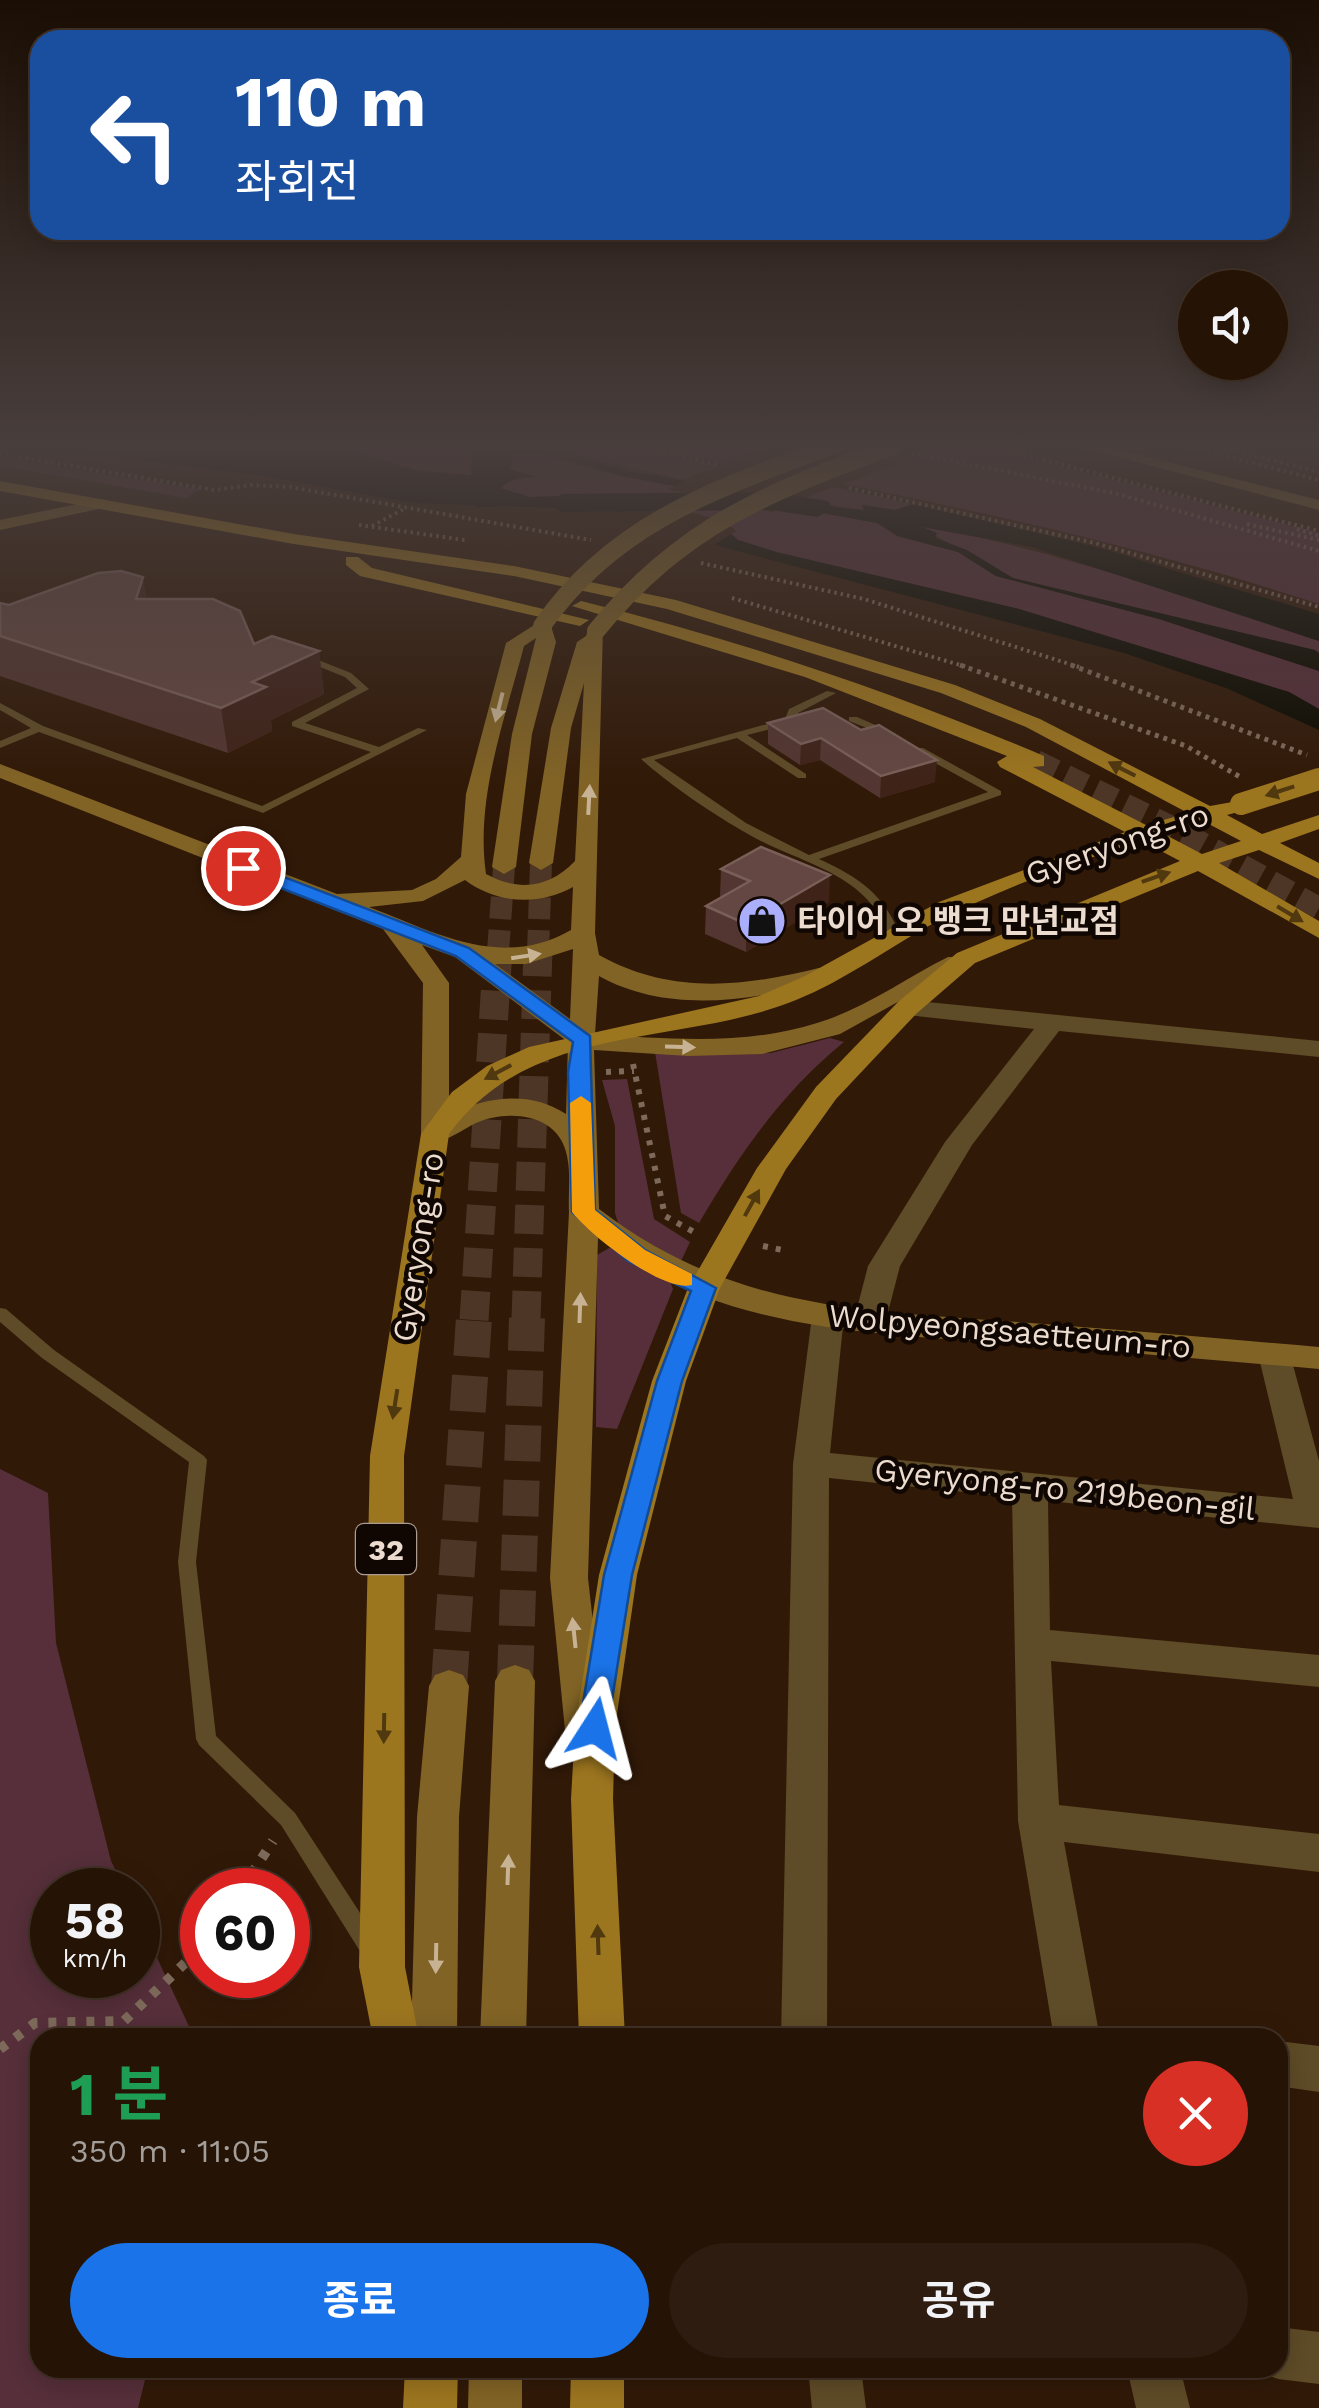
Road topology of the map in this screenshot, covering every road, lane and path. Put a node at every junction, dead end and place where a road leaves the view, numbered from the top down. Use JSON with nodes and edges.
{"nodes":[{"id":1,"x":333,"y":557,"type":"edge"},
{"id":2,"x":423,"y":557,"type":"edge"},
{"id":3,"x":606,"y":557,"type":"edge"},
{"id":4,"x":665,"y":557,"type":"edge"},
{"id":5,"x":1145,"y":557,"type":"edge"},
{"id":6,"x":352,"y":561,"type":"junction"},
{"id":7,"x":698,"y":562,"type":"dead end"},
{"id":8,"x":1319,"y":607,"type":"edge"},
{"id":9,"x":542,"y":626,"type":"junction"},
{"id":10,"x":596,"y":630,"type":"junction"},
{"id":11,"x":294,"y":654,"type":"edge"},
{"id":12,"x":831,"y":693,"type":"junction"},
{"id":13,"x":0,"y":706,"type":"edge"},
{"id":14,"x":853,"y":719,"type":"dead end"},
{"id":15,"x":40,"y":728,"type":"junction"},
{"id":16,"x":422,"y":730,"type":"dead end"},
{"id":17,"x":738,"y":734,"type":"junction"},
{"id":18,"x":0,"y":745,"type":"edge"},
{"id":19,"x":380,"y":751,"type":"junction"},
{"id":20,"x":1042,"y":754,"type":"junction"},
{"id":21,"x":1319,"y":760,"type":"edge"},
{"id":22,"x":0,"y":770,"type":"edge"},
{"id":23,"x":802,"y":776,"type":"dead end"},
{"id":24,"x":1319,"y":779,"type":"edge"},
{"id":25,"x":1209,"y":813,"type":"junction"},
{"id":26,"x":1319,"y":822,"type":"edge"},
{"id":27,"x":1144,"y":832,"type":"junction"},
{"id":28,"x":1262,"y":841,"type":"junction"},
{"id":29,"x":811,"y":858,"type":"junction"},
{"id":30,"x":471,"y":860,"type":"junction"},
{"id":31,"x":541,"y":862,"type":"tunnel mouth"},
{"id":32,"x":586,"y":862,"type":"junction"},
{"id":33,"x":1200,"y":862,"type":"junction"},
{"id":34,"x":504,"y":868,"type":"tunnel mouth"},
{"id":35,"x":1319,"y":872,"type":"edge"},
{"id":36,"x":1319,"y":882,"type":"edge"},
{"id":37,"x":318,"y":896,"type":"junction"},
{"id":38,"x":390,"y":923,"type":"junction"},
{"id":39,"x":584,"y":932,"type":"junction"},
{"id":40,"x":1319,"y":932,"type":"edge"},
{"id":41,"x":894,"y":937,"type":"junction"},
{"id":42,"x":463,"y":952,"type":"junction"},
{"id":43,"x":966,"y":958,"type":"junction"},
{"id":44,"x":587,"y":960,"type":"junction"},
{"id":45,"x":826,"y":974,"type":"junction"},
{"id":46,"x":908,"y":1008,"type":"junction"},
{"id":47,"x":1052,"y":1024,"type":"junction"},
{"id":48,"x":1319,"y":1049,"type":"edge"},
{"id":49,"x":630,"y":1050,"type":"dead end"},
{"id":50,"x":590,"y":1056,"type":"junction"},
{"id":51,"x":634,"y":1072,"type":"junction"},
{"id":52,"x":445,"y":1128,"type":"junction"},
{"id":53,"x":585,"y":1160,"type":"junction"},
{"id":54,"x":584,"y":1212,"type":"junction"},
{"id":55,"x":694,"y":1232,"type":"dead end"},
{"id":56,"x":762,"y":1246,"type":"dead end"},
{"id":57,"x":788,"y":1251,"type":"dead end"},
{"id":58,"x":704,"y":1288,"type":"junction"},
{"id":59,"x":0,"y":1313,"type":"edge"},
{"id":60,"x":828,"y":1316,"type":"junction"},
{"id":61,"x":870,"y":1320,"type":"junction"},
{"id":62,"x":1274,"y":1354,"type":"junction"},
{"id":63,"x":1319,"y":1358,"type":"edge"},
{"id":64,"x":811,"y":1464,"type":"junction"},
{"id":65,"x":1030,"y":1486,"type":"junction"},
{"id":66,"x":1317,"y":1514,"type":"edge"},
{"id":67,"x":1030,"y":1644,"type":"junction"},
{"id":68,"x":1319,"y":1671,"type":"edge"},
{"id":69,"x":515,"y":1681,"type":"tunnel mouth"},
{"id":70,"x":448,"y":1686,"type":"tunnel mouth"},
{"id":71,"x":592,"y":1799,"type":"junction"},
{"id":72,"x":288,"y":1819,"type":"junction"},
{"id":73,"x":1039,"y":1821,"type":"junction"},
{"id":74,"x":1319,"y":1853,"type":"edge"},
{"id":75,"x":255,"y":1868,"type":"edge"},
{"id":76,"x":382,"y":1967,"type":"junction"},
{"id":77,"x":180,"y":1968,"type":"edge"},
{"id":78,"x":394,"y":2028,"type":"edge"},
{"id":79,"x":434,"y":2028,"type":"edge"},
{"id":80,"x":504,"y":2028,"type":"edge"},
{"id":81,"x":602,"y":2028,"type":"edge"},
{"id":82,"x":804,"y":2028,"type":"edge"},
{"id":83,"x":1076,"y":2028,"type":"edge"},
{"id":84,"x":0,"y":2050,"type":"edge"},
{"id":85,"x":1288,"y":2065,"type":"edge"},
{"id":86,"x":1319,"y":2069,"type":"edge"},
{"id":87,"x":1288,"y":2354,"type":"edge"},
{"id":88,"x":1319,"y":2358,"type":"edge"},
{"id":89,"x":432,"y":2378,"type":"edge"},
{"id":90,"x":496,"y":2378,"type":"edge"},
{"id":91,"x":598,"y":2378,"type":"edge"},
{"id":92,"x":836,"y":2378,"type":"edge"},
{"id":93,"x":1156,"y":2378,"type":"edge"},
{"id":94,"x":430,"y":2408,"type":"edge"},
{"id":95,"x":495,"y":2408,"type":"edge"},
{"id":96,"x":598,"y":2408,"type":"edge"},
{"id":97,"x":839,"y":2408,"type":"edge"},
{"id":98,"x":1163,"y":2408,"type":"edge"}],
"edges":[{"from":1,"to":6,"type":"main road"},
{"from":2,"to":20,"type":"main road"},
{"from":3,"to":9,"type":"street","bridge":true},
{"from":4,"to":10,"type":"street","bridge":true},
{"from":5,"to":8,"type":"path"},
{"from":6,"to":12,"type":"main road"},
{"from":6,"to":20,"type":"main road"},
{"from":7,"to":21,"type":"path"},
{"from":9,"to":30,"type":"street","one_way":true},
{"from":9,"to":34,"type":"street"},
{"from":10,"to":31,"type":"street"},
{"from":32,"to":10,"type":"street","one_way":true},
{"from":11,"to":19,"type":"lane"},
{"from":12,"to":17,"type":"lane"},
{"from":12,"to":20,"type":"main road"},
{"from":13,"to":15,"type":"lane"},
{"from":14,"to":29,"type":"lane"},
{"from":15,"to":18,"type":"lane"},
{"from":15,"to":19,"type":"lane"},
{"from":16,"to":19,"type":"lane"},
{"from":17,"to":23,"type":"lane"},
{"from":17,"to":29,"type":"lane"},
{"from":25,"to":20,"type":"main road","one_way":true},
{"from":20,"to":27,"type":"main road"},
{"from":22,"to":37,"type":"street"},
{"from":24,"to":25,"type":"main road","name":"Gyeryong-ro","number":"32","one_way":true,"bridge":true},
{"from":25,"to":27,"type":"main road","name":"Gyeryong-ro","number":"32"},
{"from":25,"to":28,"type":"main road"},
{"from":26,"to":28,"type":"main road","name":"Gyeryong-ro"},
{"from":27,"to":33,"type":"main road"},
{"from":27,"to":36,"type":"main road"},
{"from":27,"to":41,"type":"main road","name":"Gyeryong-ro","number":"32"},
{"from":28,"to":33,"type":"main road","name":"Gyeryong-ro"},
{"from":28,"to":35,"type":"main road"},
{"from":29,"to":41,"type":"lane"},
{"from":30,"to":32,"type":"street"},
{"from":30,"to":37,"type":"street"},
{"from":32,"to":39,"type":"street"},
{"from":33,"to":40,"type":"main road","one_way":true},
{"from":43,"to":33,"type":"main road","name":"Gyeryong-ro","one_way":true},
{"from":37,"to":38,"type":"street"},
{"from":38,"to":42,"type":"street"},
{"from":38,"to":52,"type":"street"},
{"from":42,"to":39,"type":"street","one_way":true},
{"from":39,"to":44,"type":"street"},
{"from":41,"to":45,"type":"main road","name":"Gyeryong-ro","number":"32"},
{"from":42,"to":50,"type":"street"},
{"from":43,"to":46,"type":"main road","name":"Gyeryong-ro"},
{"from":50,"to":43,"type":"street","one_way":true},
{"from":44,"to":45,"type":"street"},
{"from":44,"to":50,"type":"street"},
{"from":45,"to":50,"type":"main road","name":"Gyeryong-ro","number":"32"},
{"from":46,"to":47,"type":"street"},
{"from":58,"to":46,"type":"main road","name":"Gyeryong-ro","one_way":true},
{"from":47,"to":48,"type":"street"},
{"from":47,"to":61,"type":"street"},
{"from":49,"to":51,"type":"path"},
{"from":50,"to":51,"type":"path"},
{"from":50,"to":52,"type":"main road","name":"Gyeryong-ro","number":"32","one_way":true},
{"from":50,"to":53,"type":"street"},
{"from":51,"to":55,"type":"path"},
{"from":52,"to":53,"type":"street"},
{"from":52,"to":76,"type":"main road","name":"Gyeryong-ro","number":"32","one_way":true},
{"from":53,"to":54,"type":"street"},
{"from":54,"to":58,"type":"street","name":"Wolpyeongsaetteum-ro"},
{"from":71,"to":54,"type":"street","one_way":true},
{"from":56,"to":57,"type":"path"},
{"from":58,"to":60,"type":"street","name":"Wolpyeongsaetteum-ro"},
{"from":58,"to":71,"type":"main road","name":"Gyeryong-ro"},
{"from":59,"to":72,"type":"lane"},
{"from":60,"to":61,"type":"street","name":"Wolpyeongsaetteum-ro"},
{"from":60,"to":64,"type":"street"},
{"from":61,"to":62,"type":"street","name":"Wolpyeongsaetteum-ro"},
{"from":62,"to":63,"type":"street","name":"Wolpyeongsaetteum-ro"},
{"from":62,"to":66,"type":"street"},
{"from":64,"to":65,"type":"street","name":"Gyeryong-ro 219beon-gil"},
{"from":64,"to":82,"type":"street"},
{"from":65,"to":66,"type":"street","name":"Gyeryong-ro 219beon-gil"},
{"from":65,"to":67,"type":"street"},
{"from":67,"to":68,"type":"street"},
{"from":67,"to":73,"type":"street"},
{"from":80,"to":69,"type":"street","one_way":true},
{"from":70,"to":79,"type":"street","one_way":true},
{"from":81,"to":71,"type":"main road","name":"Gyeryong-ro","one_way":true},
{"from":72,"to":75,"type":"path"},
{"from":72,"to":76,"type":"lane"},
{"from":73,"to":74,"type":"street"},
{"from":73,"to":83,"type":"street"},
{"from":76,"to":78,"type":"main road","number":"32"},
{"from":77,"to":84,"type":"path"},
{"from":85,"to":86,"type":"street"},
{"from":87,"to":88,"type":"street"},
{"from":89,"to":94,"type":"main road"},
{"from":90,"to":95,"type":"street"},
{"from":91,"to":96,"type":"main road"},
{"from":92,"to":97,"type":"street"},
{"from":93,"to":98,"type":"street"}]}
